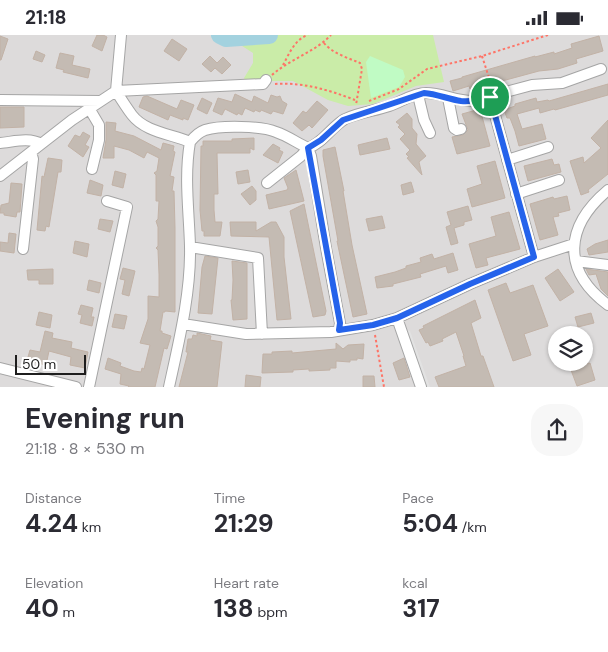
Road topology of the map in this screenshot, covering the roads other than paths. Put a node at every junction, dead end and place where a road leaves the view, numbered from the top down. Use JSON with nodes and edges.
{"nodes":[{"id":1,"x":120,"y":35,"type":"edge"},
{"id":2,"x":601,"y":69,"type":"dead end"},
{"id":3,"x":266,"y":80,"type":"road end"},
{"id":4,"x":116,"y":91,"type":"junction"},
{"id":5,"x":418,"y":95,"type":"junction"},
{"id":6,"x":492,"y":97,"type":"junction"},
{"id":7,"x":448,"y":98,"type":"junction"},
{"id":8,"x":0,"y":100,"type":"edge"},
{"id":9,"x":101,"y":101,"type":"junction"},
{"id":10,"x":89,"y":108,"type":"junction"},
{"id":11,"x":461,"y":129,"type":"dead end"},
{"id":12,"x":430,"y":133,"type":"dead end"},
{"id":13,"x":190,"y":142,"type":"junction"},
{"id":14,"x":0,"y":143,"type":"edge"},
{"id":15,"x":41,"y":144,"type":"junction"},
{"id":16,"x":548,"y":147,"type":"dead end"},
{"id":17,"x":308,"y":148,"type":"junction"},
{"id":18,"x":31,"y":152,"type":"junction"},
{"id":19,"x":507,"y":160,"type":"junction"},
{"id":20,"x":92,"y":169,"type":"dead end"},
{"id":21,"x":2,"y":171,"type":"edge"},
{"id":22,"x":559,"y":180,"type":"dead end"},
{"id":23,"x":267,"y":183,"type":"dead end"},
{"id":24,"x":608,"y":190,"type":"edge"},
{"id":25,"x":516,"y":194,"type":"junction"},
{"id":26,"x":107,"y":201,"type":"dead end"},
{"id":27,"x":574,"y":244,"type":"junction"},
{"id":28,"x":190,"y":247,"type":"junction"},
{"id":29,"x":22,"y":249,"type":"dead end"},
{"id":30,"x":534,"y":257,"type":"junction"},
{"id":31,"x":576,"y":261,"type":"junction"},
{"id":32,"x":608,"y":265,"type":"edge"},
{"id":33,"x":608,"y":305,"type":"edge"},
{"id":34,"x":397,"y":318,"type":"junction"},
{"id":35,"x":183,"y":324,"type":"junction"},
{"id":36,"x":339,"y":330,"type":"junction"},
{"id":37,"x":262,"y":334,"type":"junction"},
{"id":38,"x":0,"y":368,"type":"edge"},
{"id":39,"x":57,"y":385,"type":"edge"},
{"id":40,"x":76,"y":387,"type":"edge"},
{"id":41,"x":89,"y":387,"type":"edge"},
{"id":42,"x":169,"y":387,"type":"edge"},
{"id":43,"x":421,"y":387,"type":"edge"}],
"edges":[{"from":1,"to":4,"type":"street"},
{"from":2,"to":6,"type":"street"},
{"from":3,"to":4,"type":"street"},
{"from":4,"to":9,"type":"street"},
{"from":4,"to":13,"type":"street"},
{"from":5,"to":7,"type":"street"},
{"from":5,"to":12,"type":"street"},
{"from":5,"to":17,"type":"street"},
{"from":6,"to":7,"type":"street"},
{"from":6,"to":19,"type":"street"},
{"from":7,"to":11,"type":"street"},
{"from":8,"to":9,"type":"street"},
{"from":9,"to":10,"type":"street"},
{"from":10,"to":15,"type":"street"},
{"from":10,"to":20,"type":"street"},
{"from":13,"to":17,"type":"street"},
{"from":13,"to":28,"type":"street"},
{"from":14,"to":15,"type":"street"},
{"from":15,"to":18,"type":"street"},
{"from":16,"to":19,"type":"street"},
{"from":17,"to":23,"type":"street"},
{"from":17,"to":36,"type":"street"},
{"from":18,"to":21,"type":"street"},
{"from":18,"to":29,"type":"street"},
{"from":19,"to":25,"type":"street"},
{"from":22,"to":25,"type":"street"},
{"from":24,"to":27,"type":"street"},
{"from":25,"to":30,"type":"street"},
{"from":26,"to":41,"type":"street"},
{"from":27,"to":30,"type":"street"},
{"from":27,"to":31,"type":"street"},
{"from":28,"to":35,"type":"street"},
{"from":28,"to":37,"type":"street"},
{"from":30,"to":34,"type":"street"},
{"from":31,"to":32,"type":"street"},
{"from":31,"to":33,"type":"street"},
{"from":34,"to":36,"type":"street"},
{"from":34,"to":43,"type":"street"},
{"from":35,"to":37,"type":"street"},
{"from":35,"to":42,"type":"street"},
{"from":36,"to":37,"type":"street"},
{"from":38,"to":39,"type":"street"},
{"from":39,"to":40,"type":"street"}]}
